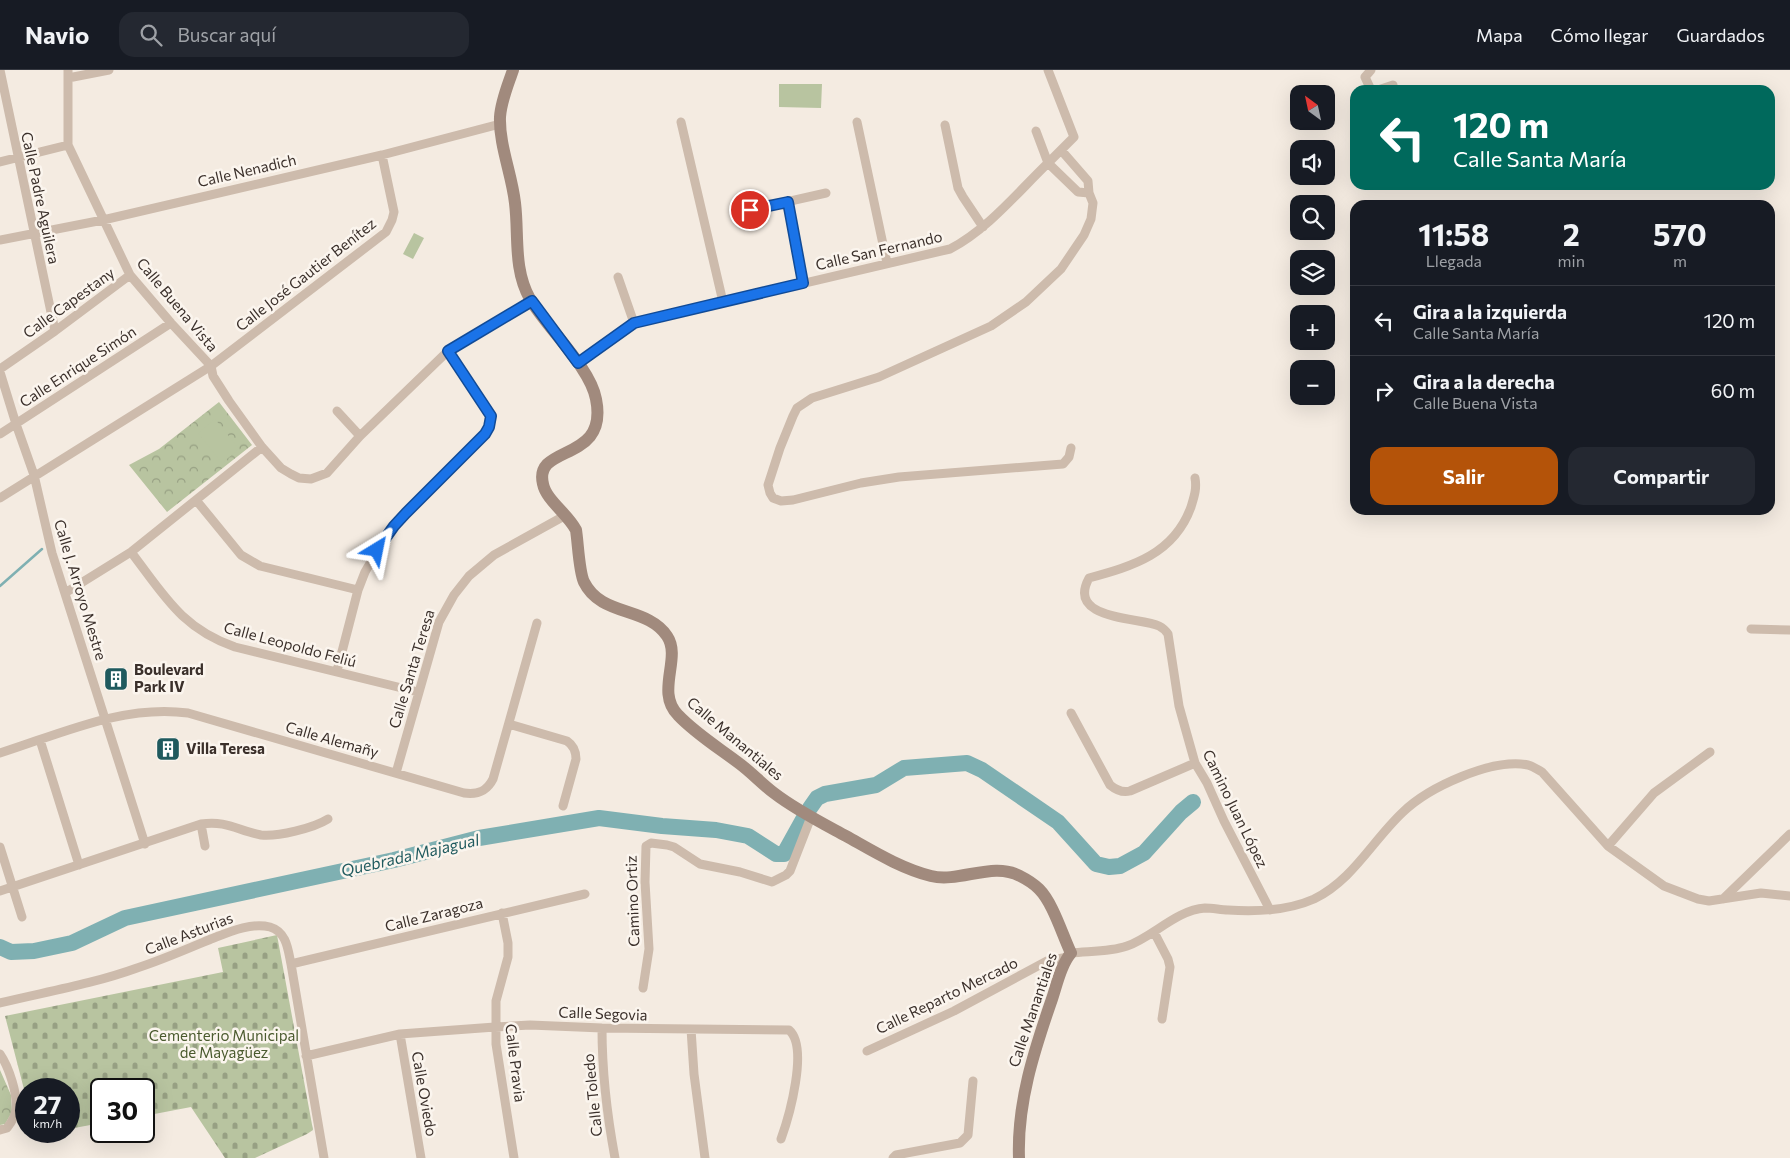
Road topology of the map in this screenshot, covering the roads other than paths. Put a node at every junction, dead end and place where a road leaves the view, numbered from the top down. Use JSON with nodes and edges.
{"nodes":[{"id":1,"x":0,"y":70,"type":"edge"},
{"id":2,"x":109,"y":70,"type":"edge"},
{"id":3,"x":513,"y":70,"type":"edge"},
{"id":4,"x":1048,"y":70,"type":"edge"},
{"id":5,"x":1371,"y":70,"type":"edge"},
{"id":6,"x":68,"y":74,"type":"edge"},
{"id":7,"x":1369,"y":85,"type":"edge"},
{"id":8,"x":3,"y":104,"type":"edge"},
{"id":9,"x":681,"y":122,"type":"dead end"},
{"id":10,"x":857,"y":122,"type":"dead end"},
{"id":11,"x":500,"y":124,"type":"junction"},
{"id":12,"x":945,"y":125,"type":"dead end"},
{"id":13,"x":1036,"y":131,"type":"dead end"},
{"id":14,"x":68,"y":145,"type":"junction"},
{"id":15,"x":1061,"y":150,"type":"junction"},
{"id":16,"x":382,"y":155,"type":"junction"},
{"id":17,"x":17,"y":158,"type":"junction"},
{"id":18,"x":0,"y":162,"type":"edge"},
{"id":19,"x":1048,"y":163,"type":"junction"},
{"id":20,"x":826,"y":193,"type":"dead end"},
{"id":21,"x":1089,"y":194,"type":"junction"},
{"id":22,"x":788,"y":202,"type":"junction"},
{"id":23,"x":750,"y":210,"type":"dead end"},
{"id":24,"x":103,"y":220,"type":"junction"},
{"id":25,"x":983,"y":227,"type":"junction"},
{"id":26,"x":34,"y":234,"type":"junction"},
{"id":27,"x":0,"y":240,"type":"edge"},
{"id":28,"x":887,"y":264,"type":"junction"},
{"id":29,"x":130,"y":275,"type":"junction"},
{"id":30,"x":618,"y":277,"type":"dead end"},
{"id":31,"x":803,"y":283,"type":"junction"},
{"id":32,"x":532,"y":301,"type":"junction"},
{"id":33,"x":723,"y":302,"type":"junction"},
{"id":34,"x":171,"y":323,"type":"junction"},
{"id":35,"x":634,"y":323,"type":"junction"},
{"id":36,"x":55,"y":331,"type":"junction"},
{"id":37,"x":448,"y":351,"type":"junction"},
{"id":38,"x":578,"y":363,"type":"junction"},
{"id":39,"x":211,"y":366,"type":"junction"},
{"id":40,"x":0,"y":371,"type":"edge"},
{"id":41,"x":337,"y":411,"type":"dead end"},
{"id":42,"x":16,"y":424,"type":"junction"},
{"id":43,"x":0,"y":434,"type":"edge"},
{"id":44,"x":360,"y":436,"type":"junction"},
{"id":45,"x":262,"y":447,"type":"junction"},
{"id":46,"x":1071,"y":448,"type":"dead end"},
{"id":47,"x":34,"y":475,"type":"junction"},
{"id":48,"x":1195,"y":478,"type":"dead end"},
{"id":49,"x":0,"y":498,"type":"edge"},
{"id":50,"x":196,"y":500,"type":"junction"},
{"id":51,"x":566,"y":515,"type":"junction"},
{"id":52,"x":131,"y":552,"type":"junction"},
{"id":53,"x":358,"y":590,"type":"junction"},
{"id":54,"x":65,"y":592,"type":"junction"},
{"id":55,"x":537,"y":623,"type":"dead end"},
{"id":56,"x":1751,"y":629,"type":"dead end"},
{"id":57,"x":1790,"y":630,"type":"edge"},
{"id":58,"x":337,"y":672,"type":"junction"},
{"id":59,"x":418,"y":692,"type":"junction"},
{"id":60,"x":1071,"y":713,"type":"dead end"},
{"id":61,"x":105,"y":719,"type":"junction"},
{"id":62,"x":509,"y":724,"type":"junction"},
{"id":63,"x":40,"y":740,"type":"junction"},
{"id":64,"x":1710,"y":752,"type":"dead end"},
{"id":65,"x":0,"y":753,"type":"edge"},
{"id":66,"x":1195,"y":763,"type":"junction"},
{"id":67,"x":396,"y":772,"type":"junction"},
{"id":68,"x":563,"y":806,"type":"dead end"},
{"id":69,"x":812,"y":817,"type":"junction"},
{"id":70,"x":328,"y":819,"type":"dead end"},
{"id":71,"x":201,"y":824,"type":"junction"},
{"id":72,"x":1790,"y":834,"type":"edge"},
{"id":73,"x":145,"y":844,"type":"junction"},
{"id":74,"x":205,"y":846,"type":"dead end"},
{"id":75,"x":1608,"y":846,"type":"junction"},
{"id":76,"x":0,"y":847,"type":"edge"},
{"id":77,"x":79,"y":865,"type":"junction"},
{"id":78,"x":13,"y":887,"type":"junction"},
{"id":79,"x":0,"y":891,"type":"edge"},
{"id":80,"x":584,"y":894,"type":"dead end"},
{"id":81,"x":1790,"y":896,"type":"edge"},
{"id":82,"x":1723,"y":899,"type":"junction"},
{"id":83,"x":1270,"y":910,"type":"junction"},
{"id":84,"x":502,"y":913,"type":"junction"},
{"id":85,"x":22,"y":917,"type":"dead end"},
{"id":86,"x":1154,"y":932,"type":"junction"},
{"id":87,"x":1069,"y":955,"type":"junction"},
{"id":88,"x":291,"y":964,"type":"junction"},
{"id":89,"x":643,"y":988,"type":"dead end"},
{"id":90,"x":0,"y":1003,"type":"edge"},
{"id":91,"x":1162,"y":1019,"type":"dead end"},
{"id":92,"x":495,"y":1026,"type":"junction"},
{"id":93,"x":602,"y":1028,"type":"junction"},
{"id":94,"x":691,"y":1029,"type":"junction"},
{"id":95,"x":400,"y":1034,"type":"junction"},
{"id":96,"x":867,"y":1050,"type":"dead end"},
{"id":97,"x":0,"y":1054,"type":"edge"},
{"id":98,"x":306,"y":1056,"type":"junction"},
{"id":99,"x":973,"y":1081,"type":"dead end"},
{"id":100,"x":0,"y":1130,"type":"edge"},
{"id":101,"x":781,"y":1139,"type":"dead end"},
{"id":102,"x":324,"y":1158,"type":"edge"},
{"id":103,"x":421,"y":1158,"type":"edge"},
{"id":104,"x":514,"y":1158,"type":"edge"},
{"id":105,"x":615,"y":1158,"type":"edge"},
{"id":106,"x":704,"y":1158,"type":"edge"},
{"id":107,"x":893,"y":1158,"type":"edge"},
{"id":108,"x":1020,"y":1158,"type":"edge"}],
"edges":[{"from":1,"to":8,"type":"street","name":"Calle Padre Aguilera"},
{"from":2,"to":6,"type":"street"},
{"from":3,"to":11,"type":"street","name":"Calle Manantiales"},
{"from":4,"to":15,"type":"street","name":"Calle San Fernando"},
{"from":5,"to":7,"type":"street"},
{"from":6,"to":14,"type":"street","name":"Calle Buena Vista"},
{"from":8,"to":17,"type":"street","name":"Calle Padre Aguilera"},
{"from":9,"to":33,"type":"street"},
{"from":10,"to":28,"type":"street"},
{"from":11,"to":16,"type":"street","name":"Calle Nenadich"},
{"from":11,"to":32,"type":"street","name":"Calle Manantiales"},
{"from":12,"to":25,"type":"street"},
{"from":13,"to":19,"type":"street"},
{"from":14,"to":17,"type":"street"},
{"from":14,"to":24,"type":"street","name":"Calle Buena Vista"},
{"from":15,"to":19,"type":"street","name":"Calle San Fernando"},
{"from":15,"to":21,"type":"street"},
{"from":16,"to":24,"type":"street","name":"Calle Nenadich"},
{"from":16,"to":39,"type":"street","name":"Calle José Gautier Benítez"},
{"from":17,"to":18,"type":"street"},
{"from":17,"to":26,"type":"street","name":"Calle Padre Aguilera"},
{"from":19,"to":21,"type":"street"},
{"from":19,"to":25,"type":"street","name":"Calle San Fernando"},
{"from":20,"to":22,"type":"street"},
{"from":21,"to":46,"type":"street"},
{"from":22,"to":23,"type":"street"},
{"from":22,"to":31,"type":"street"},
{"from":24,"to":26,"type":"street","name":"Calle Nenadich"},
{"from":24,"to":29,"type":"street","name":"Calle Buena Vista"},
{"from":25,"to":28,"type":"street","name":"Calle San Fernando"},
{"from":26,"to":27,"type":"street","name":"Calle Nenadich"},
{"from":26,"to":36,"type":"street","name":"Calle Padre Aguilera"},
{"from":28,"to":31,"type":"street","name":"Calle San Fernando"},
{"from":29,"to":34,"type":"street","name":"Calle Buena Vista"},
{"from":29,"to":36,"type":"street","name":"Calle Capestany"},
{"from":30,"to":35,"type":"street"},
{"from":31,"to":33,"type":"street","name":"Calle San Fernando"},
{"from":32,"to":37,"type":"street","name":"Calle Buena Vista"},
{"from":32,"to":38,"type":"street","name":"Calle Manantiales"},
{"from":33,"to":35,"type":"street","name":"Calle San Fernando"},
{"from":34,"to":39,"type":"street","name":"Calle Buena Vista"},
{"from":34,"to":42,"type":"street","name":"Calle Enrique Simón"},
{"from":35,"to":38,"type":"street","name":"Calle San Fernando"},
{"from":36,"to":40,"type":"street","name":"Calle Capestany"},
{"from":37,"to":44,"type":"street","name":"Calle Buena Vista"},
{"from":37,"to":53,"type":"street"},
{"from":38,"to":51,"type":"street","name":"Calle Manantiales"},
{"from":39,"to":45,"type":"street","name":"Calle Buena Vista"},
{"from":39,"to":47,"type":"street","name":"Calle José Gautier Benítez"},
{"from":40,"to":42,"type":"street","name":"Calle J. Arroyo Mestre"},
{"from":41,"to":44,"type":"street"},
{"from":42,"to":43,"type":"street","name":"Calle Enrique Simón"},
{"from":42,"to":47,"type":"street","name":"Calle J. Arroyo Mestre"},
{"from":44,"to":45,"type":"street","name":"Calle Buena Vista"},
{"from":45,"to":50,"type":"street"},
{"from":47,"to":49,"type":"street","name":"Calle José Gautier Benítez"},
{"from":47,"to":54,"type":"street","name":"Calle J. Arroyo Mestre"},
{"from":48,"to":66,"type":"street","name":"Camino Juan López"},
{"from":50,"to":52,"type":"street"},
{"from":50,"to":53,"type":"street"},
{"from":51,"to":59,"type":"street","name":"Calle Santa Teresa"},
{"from":51,"to":69,"type":"street","name":"Calle Manantiales"},
{"from":52,"to":54,"type":"street"},
{"from":52,"to":58,"type":"street","name":"Calle Leopoldo Feliú"},
{"from":53,"to":58,"type":"street"},
{"from":54,"to":61,"type":"street","name":"Calle J. Arroyo Mestre"},
{"from":55,"to":62,"type":"street","name":"Calle Alemañy"},
{"from":56,"to":57,"type":"street"},
{"from":58,"to":59,"type":"street","name":"Calle Leopoldo Feliú"},
{"from":59,"to":67,"type":"street","name":"Calle Santa Teresa"},
{"from":60,"to":66,"type":"street"},
{"from":61,"to":63,"type":"street","name":"Calle Alemañy"},
{"from":61,"to":67,"type":"street","name":"Calle Alemañy"},
{"from":61,"to":73,"type":"street","name":"Calle J. Arroyo Mestre"},
{"from":62,"to":67,"type":"street","name":"Calle Alemañy"},
{"from":62,"to":68,"type":"street"},
{"from":63,"to":65,"type":"street","name":"Calle Alemañy"},
{"from":63,"to":77,"type":"street"},
{"from":64,"to":75,"type":"street"},
{"from":66,"to":83,"type":"street","name":"Camino Juan López"},
{"from":69,"to":87,"type":"street","name":"Calle Manantiales"},
{"from":69,"to":89,"type":"street","name":"Camino Ortiz"},
{"from":70,"to":71,"type":"street"},
{"from":71,"to":73,"type":"street"},
{"from":71,"to":74,"type":"street"},
{"from":72,"to":82,"type":"street"},
{"from":73,"to":77,"type":"street"},
{"from":75,"to":82,"type":"street","name":"Calle Reparto Mercado"},
{"from":75,"to":83,"type":"street","name":"Calle Reparto Mercado"},
{"from":76,"to":78,"type":"street"},
{"from":77,"to":78,"type":"street"},
{"from":78,"to":79,"type":"street"},
{"from":78,"to":85,"type":"street"},
{"from":80,"to":84,"type":"street","name":"Calle Zaragoza"},
{"from":81,"to":82,"type":"street","name":"Calle Reparto Mercado"},
{"from":83,"to":86,"type":"street","name":"Calle Reparto Mercado"},
{"from":84,"to":88,"type":"street","name":"Calle Zaragoza"},
{"from":84,"to":92,"type":"street","name":"Calle Pravia"},
{"from":86,"to":87,"type":"street","name":"Calle Reparto Mercado"},
{"from":86,"to":91,"type":"street"},
{"from":87,"to":96,"type":"street","name":"Calle Reparto Mercado"},
{"from":87,"to":108,"type":"street","name":"Calle Manantiales"},
{"from":88,"to":90,"type":"street","name":"Calle Asturias"},
{"from":88,"to":98,"type":"street","name":"Calle Asturias"},
{"from":92,"to":93,"type":"street","name":"Calle Segovia"},
{"from":92,"to":95,"type":"street","name":"Calle Segovia"},
{"from":92,"to":104,"type":"street","name":"Calle Pravia"},
{"from":93,"to":94,"type":"street","name":"Calle Segovia"},
{"from":93,"to":105,"type":"street","name":"Calle Toledo"},
{"from":94,"to":101,"type":"street","name":"Calle Segovia"},
{"from":94,"to":106,"type":"street"},
{"from":95,"to":98,"type":"street","name":"Calle Segovia"},
{"from":95,"to":103,"type":"street","name":"Calle Oviedo"},
{"from":97,"to":100,"type":"street"},
{"from":98,"to":102,"type":"street","name":"Calle Asturias"},
{"from":99,"to":107,"type":"street"}]}
